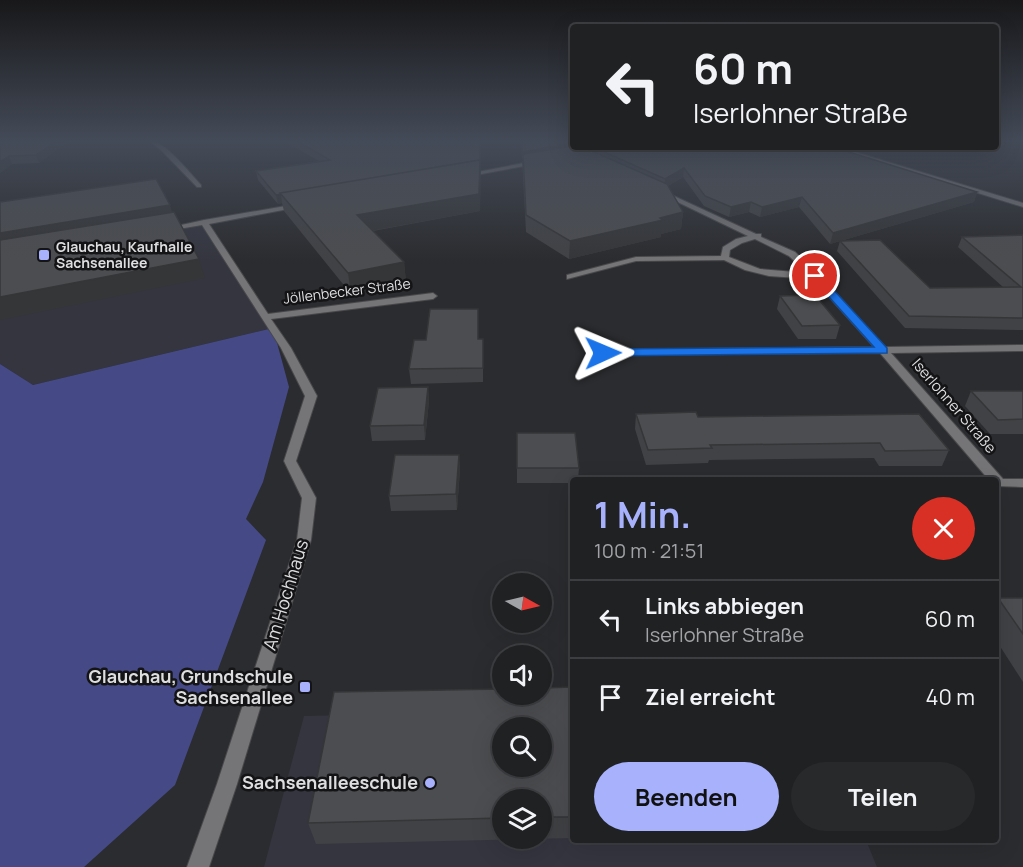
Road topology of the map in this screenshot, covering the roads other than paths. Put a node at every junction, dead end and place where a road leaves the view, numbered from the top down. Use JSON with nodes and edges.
{"nodes":[{"id":1,"x":194,"y":180,"type":"edge"},
{"id":2,"x":943,"y":180,"type":"edge"},
{"id":3,"x":199,"y":186,"type":"dead end"},
{"id":4,"x":648,"y":186,"type":"edge"},
{"id":5,"x":310,"y":203,"type":"edge"},
{"id":6,"x":1023,"y":205,"type":"edge"},
{"id":7,"x":204,"y":222,"type":"junction"},
{"id":8,"x":163,"y":230,"type":"edge"},
{"id":9,"x":758,"y":236,"type":"junction"},
{"id":10,"x":725,"y":258,"type":"junction"},
{"id":11,"x":815,"y":276,"type":"junction"},
{"id":12,"x":570,"y":277,"type":"dead end"},
{"id":13,"x":433,"y":296,"type":"dead end"},
{"id":14,"x":265,"y":317,"type":"junction"},
{"id":15,"x":1023,"y":348,"type":"edge"},
{"id":16,"x":883,"y":350,"type":"junction"},
{"id":17,"x":603,"y":353,"type":"dead end"},
{"id":18,"x":290,"y":461,"type":"joint"},
{"id":19,"x":992,"y":477,"type":"edge"},
{"id":20,"x":1023,"y":483,"type":"edge"},
{"id":21,"x":999,"y":484,"type":"edge"},
{"id":22,"x":198,"y":867,"type":"edge"}],
"edges":[{"from":1,"to":3,"type":"street"},
{"from":2,"to":6,"type":"street"},
{"from":4,"to":9,"type":"street","name":"Iserlohner Straße"},
{"from":5,"to":7,"type":"street"},
{"from":7,"to":8,"type":"street"},
{"from":7,"to":14,"type":"street","name":"Jöllenbecker Straße"},
{"from":9,"to":10,"type":"street"},
{"from":9,"to":11,"type":"street","name":"Iserlohner Straße"},
{"from":10,"to":11,"type":"street"},
{"from":10,"to":12,"type":"street"},
{"from":11,"to":16,"type":"street","name":"Iserlohner Straße"},
{"from":13,"to":14,"type":"street","name":"Jöllenbecker Straße"},
{"from":14,"to":18,"type":"street","name":"Jöllenbecker Straße"},
{"from":15,"to":16,"type":"street","name":"Iserlohner Straße"},
{"from":16,"to":17,"type":"street","name":"Iserlohner Straße"},
{"from":16,"to":19,"type":"street","name":"Iserlohner Straße"},
{"from":18,"to":22,"type":"street","name":"Am Hochhaus"},
{"from":20,"to":21,"type":"street","name":"Iserlohner Straße"}]}
